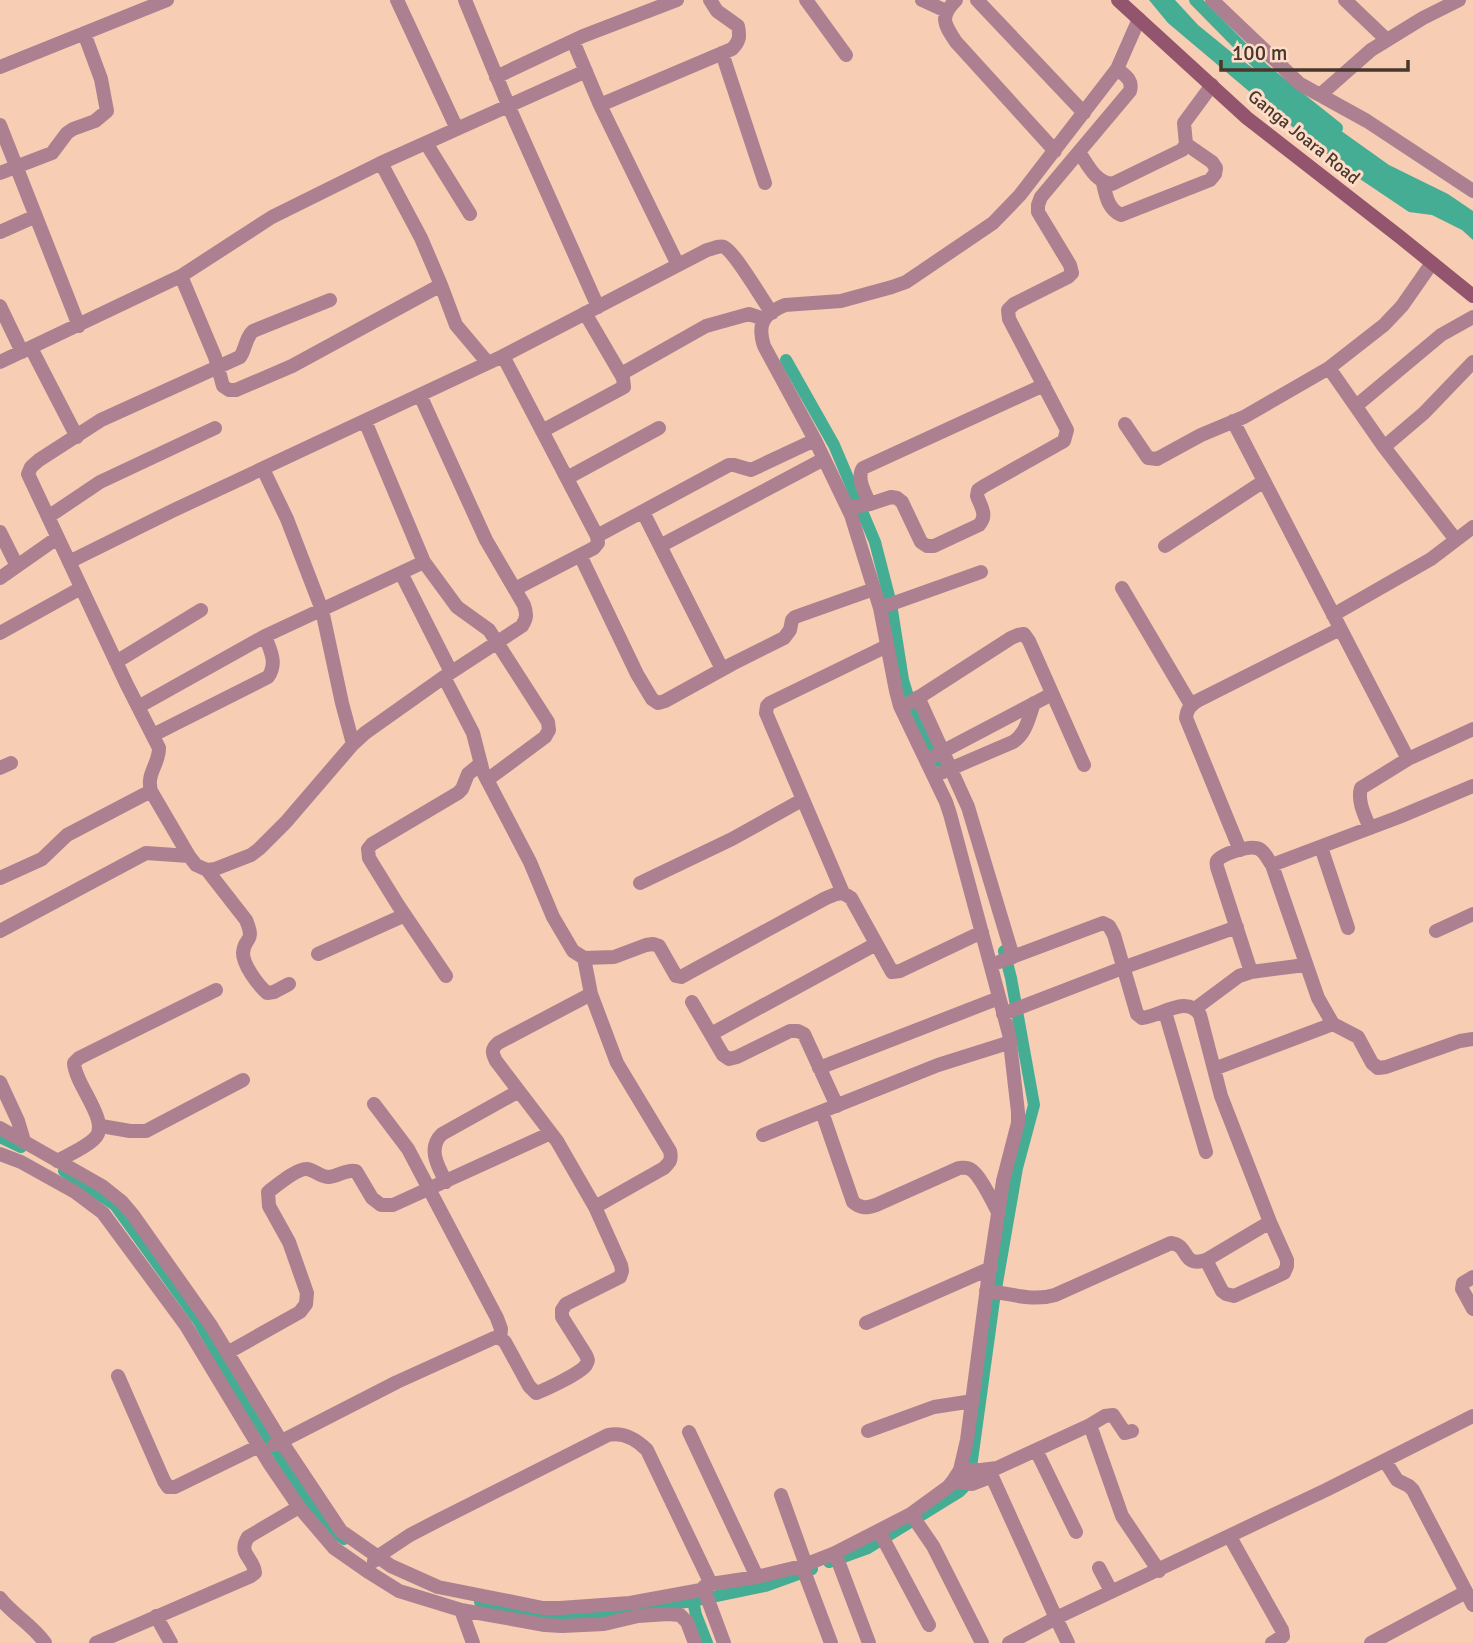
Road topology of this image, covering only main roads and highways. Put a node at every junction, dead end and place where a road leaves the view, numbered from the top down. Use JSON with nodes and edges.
{"nodes":[{"id":1,"x":1118,"y":0,"type":"edge"},
{"id":2,"x":1473,"y":296,"type":"edge"}],
"edges":[{"from":1,"to":2,"type":"main road","name":"Ganga Joara Road"}]}
